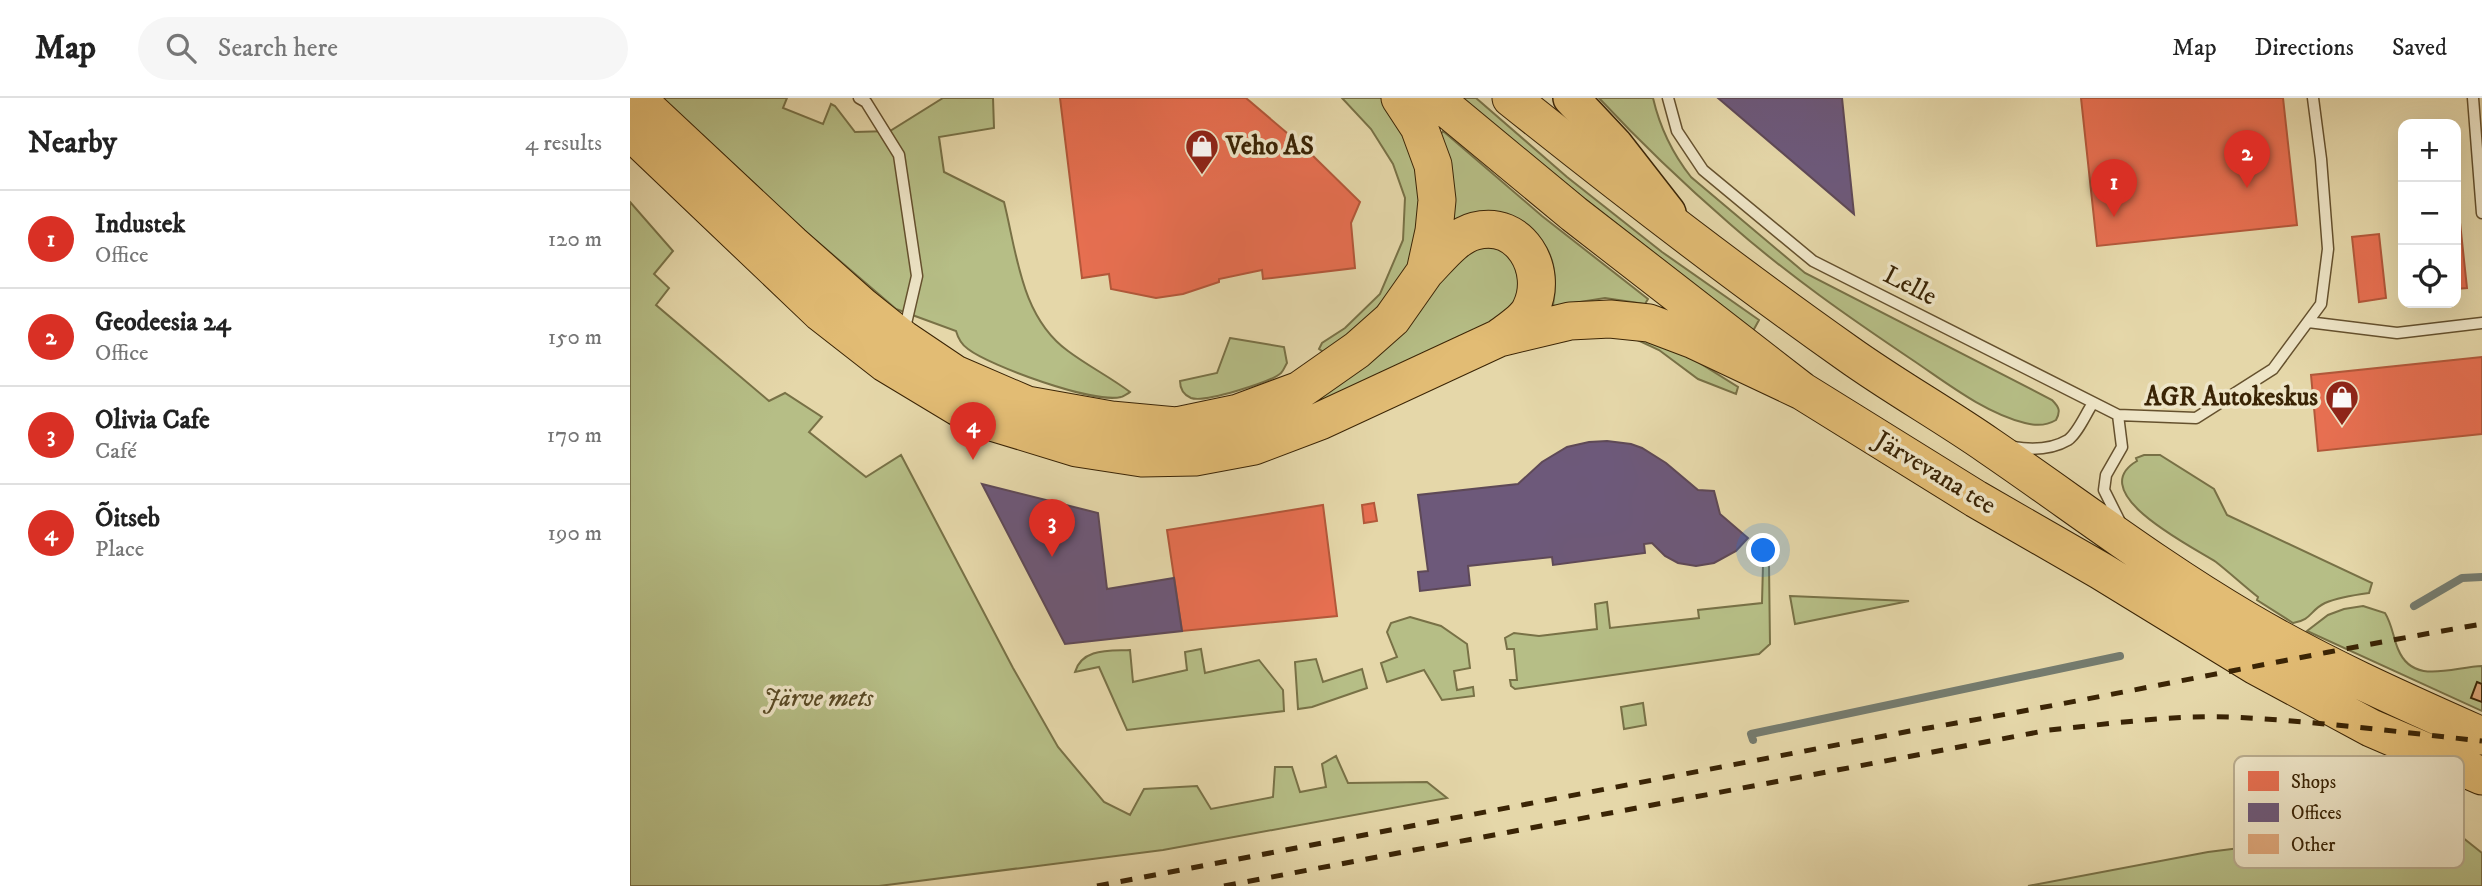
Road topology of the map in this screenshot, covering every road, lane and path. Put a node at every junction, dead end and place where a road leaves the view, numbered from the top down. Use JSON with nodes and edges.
{"nodes":[{"id":1,"x":636,"y":98,"type":"edge"},
{"id":2,"x":1400,"y":98,"type":"edge"},
{"id":3,"x":1434,"y":98,"type":"edge"},
{"id":4,"x":1511,"y":98,"type":"edge"},
{"id":5,"x":1570,"y":98,"type":"edge"},
{"id":6,"x":1668,"y":98,"type":"edge"},
{"id":7,"x":2313,"y":98,"type":"edge"},
{"id":8,"x":2473,"y":98,"type":"edge"},
{"id":9,"x":864,"y":99,"type":"edge"},
{"id":10,"x":630,"y":131,"type":"edge"},
{"id":11,"x":2482,"y":213,"type":"edge"},
{"id":12,"x":1687,"y":238,"type":"junction"},
{"id":13,"x":1425,"y":272,"type":"junction"},
{"id":14,"x":2308,"y":322,"type":"junction"},
{"id":15,"x":2482,"y":323,"type":"edge"},
{"id":16,"x":1499,"y":338,"type":"junction"},
{"id":17,"x":903,"y":339,"type":"junction"},
{"id":18,"x":1802,"y":391,"type":"junction"},
{"id":19,"x":2093,"y":403,"type":"junction"},
{"id":20,"x":2118,"y":415,"type":"junction"},
{"id":21,"x":1986,"y":443,"type":"junction"},
{"id":22,"x":2133,"y":546,"type":"junction"},
{"id":23,"x":2482,"y":736,"type":"edge"},
{"id":24,"x":2436,"y":756,"type":"edge"},
{"id":25,"x":2464,"y":768,"type":"edge"},
{"id":26,"x":2482,"y":776,"type":"edge"}],
"edges":[{"from":1,"to":17,"type":"highway"},
{"from":2,"to":13,"type":"highway"},
{"from":3,"to":18,"type":"highway","name":"Järvevana tee"},
{"from":4,"to":12,"type":"highway","name":"Järvevana tee"},
{"from":5,"to":12,"type":"main road"},
{"from":6,"to":19,"type":"lane","name":"Lelle"},
{"from":7,"to":14,"type":"lane"},
{"from":8,"to":11,"type":"lane"},
{"from":9,"to":17,"type":"lane"},
{"from":10,"to":16,"type":"highway"},
{"from":12,"to":21,"type":"highway","name":"Järvevana tee"},
{"from":13,"to":16,"type":"highway"},
{"from":13,"to":17,"type":"highway"},
{"from":14,"to":15,"type":"lane"},
{"from":14,"to":20,"type":"lane","name":"Lelle"},
{"from":16,"to":18,"type":"highway"},
{"from":18,"to":24,"type":"highway","name":"Järvevana tee"},
{"from":19,"to":20,"type":"lane","name":"Lelle"},
{"from":19,"to":21,"type":"lane"},
{"from":20,"to":22,"type":"lane"},
{"from":21,"to":22,"type":"highway","name":"Järvevana tee"},
{"from":22,"to":23,"type":"highway","name":"Järvevana tee"},
{"from":25,"to":26,"type":"highway","name":"Järvevana tee"}]}
